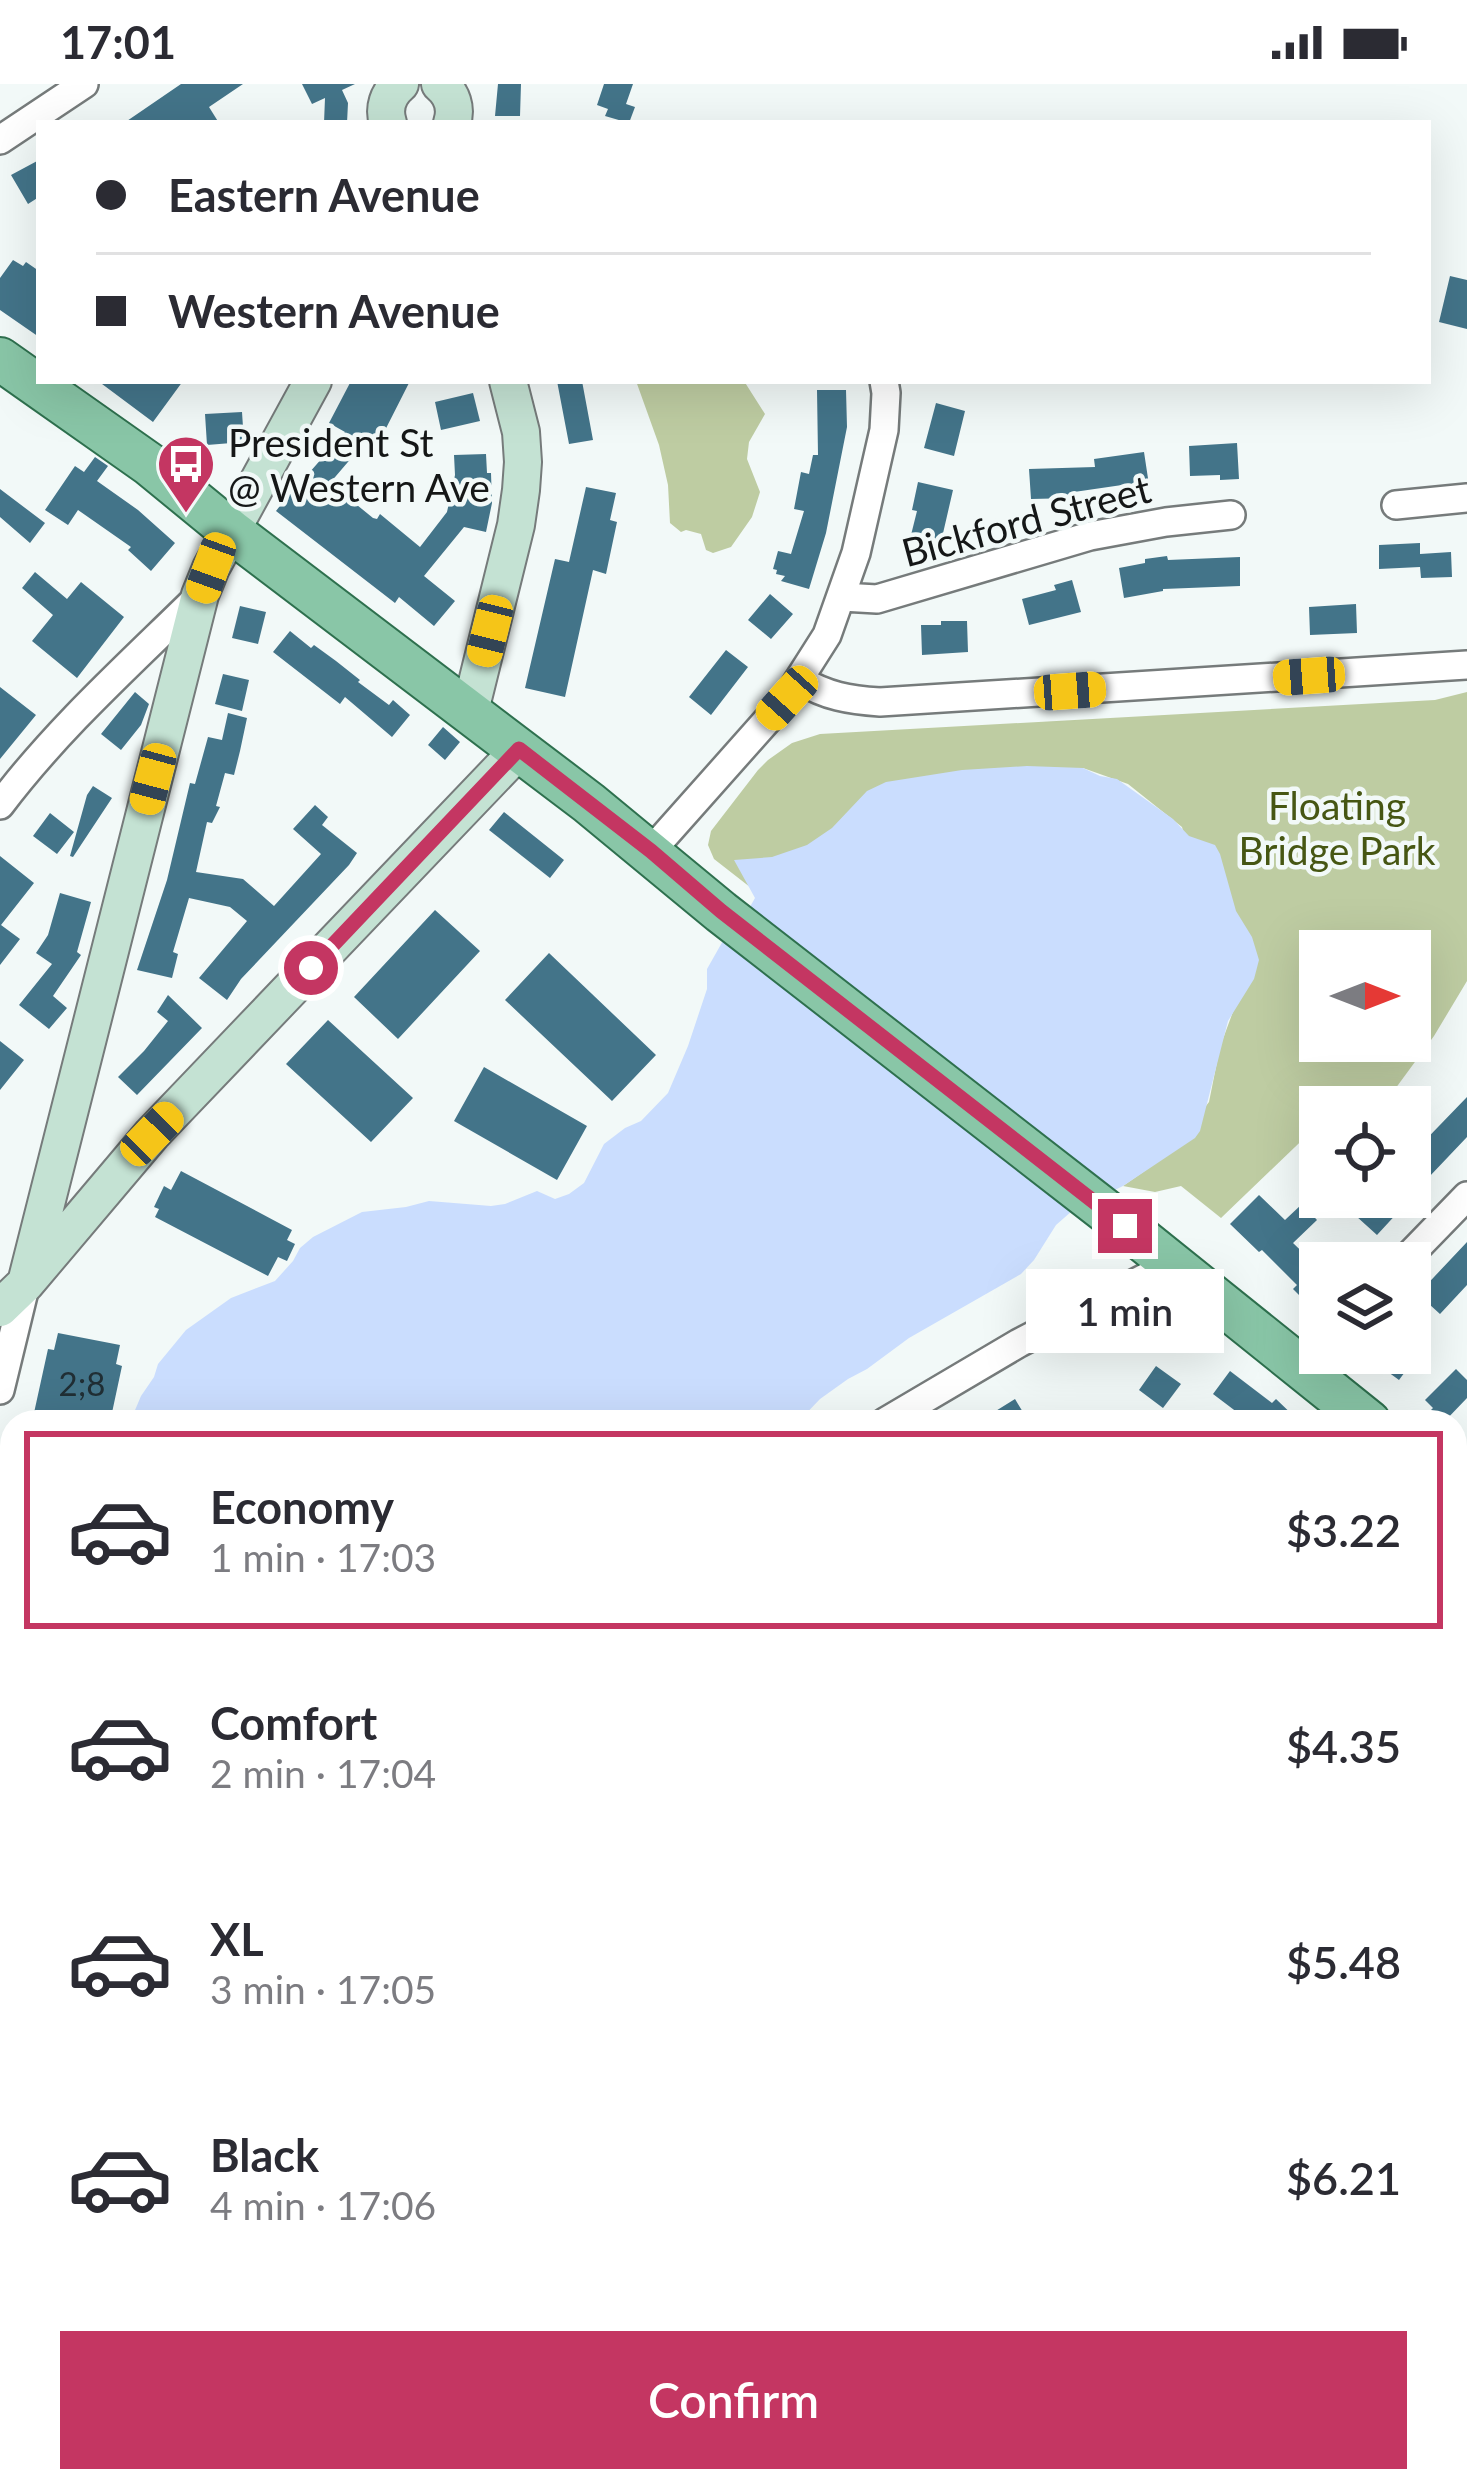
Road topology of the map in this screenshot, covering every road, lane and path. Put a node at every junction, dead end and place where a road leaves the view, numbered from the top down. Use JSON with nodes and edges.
{"nodes":[{"id":1,"x":84,"y":84,"type":"edge"},
{"id":2,"x":0,"y":140,"type":"edge"},
{"id":3,"x":0,"y":359,"type":"edge"},
{"id":4,"x":311,"y":384,"type":"edge"},
{"id":5,"x":509,"y":384,"type":"edge"},
{"id":6,"x":884,"y":384,"type":"edge"},
{"id":7,"x":1467,"y":498,"type":"edge"},
{"id":8,"x":1396,"y":506,"type":"dead end"},
{"id":9,"x":1231,"y":515,"type":"dead end"},
{"id":10,"x":232,"y":532,"type":"junction"},
{"id":11,"x":200,"y":596,"type":"junction"},
{"id":12,"x":842,"y":597,"type":"junction"},
{"id":13,"x":1467,"y":665,"type":"edge"},
{"id":14,"x":800,"y":680,"type":"junction"},
{"id":15,"x":470,"y":711,"type":"junction"},
{"id":16,"x":519,"y":749,"type":"junction"},
{"id":17,"x":0,"y":805,"type":"edge"},
{"id":18,"x":651,"y":851,"type":"junction"},
{"id":19,"x":1467,"y":1196,"type":"edge"},
{"id":20,"x":1422,"y":1242,"type":"edge"},
{"id":21,"x":1170,"y":1265,"type":"junction"},
{"id":22,"x":13,"y":1296,"type":"edge"},
{"id":23,"x":1299,"y":1351,"type":"edge"},
{"id":24,"x":1325,"y":1374,"type":"edge"},
{"id":25,"x":0,"y":1390,"type":"edge"},
{"id":26,"x":905,"y":1410,"type":"edge"},
{"id":27,"x":1358,"y":1410,"type":"edge"}],
"edges":[{"from":1,"to":2,"type":"street"},
{"from":3,"to":10,"type":"main road"},
{"from":4,"to":10,"type":"main road"},
{"from":5,"to":15,"type":"main road"},
{"from":6,"to":12,"type":"street"},
{"from":7,"to":8,"type":"street"},
{"from":9,"to":12,"type":"street","name":"Bickford Street"},
{"from":10,"to":11,"type":"main road"},
{"from":10,"to":15,"type":"main road"},
{"from":11,"to":17,"type":"street"},
{"from":11,"to":22,"type":"main road"},
{"from":12,"to":14,"type":"street"},
{"from":13,"to":14,"type":"street"},
{"from":14,"to":18,"type":"street"},
{"from":15,"to":16,"type":"main road"},
{"from":16,"to":18,"type":"main road"},
{"from":16,"to":22,"type":"main road"},
{"from":18,"to":21,"type":"main road"},
{"from":19,"to":20,"type":"street"},
{"from":21,"to":23,"type":"main road"},
{"from":21,"to":26,"type":"street"},
{"from":22,"to":25,"type":"street"},
{"from":24,"to":27,"type":"main road"}]}
